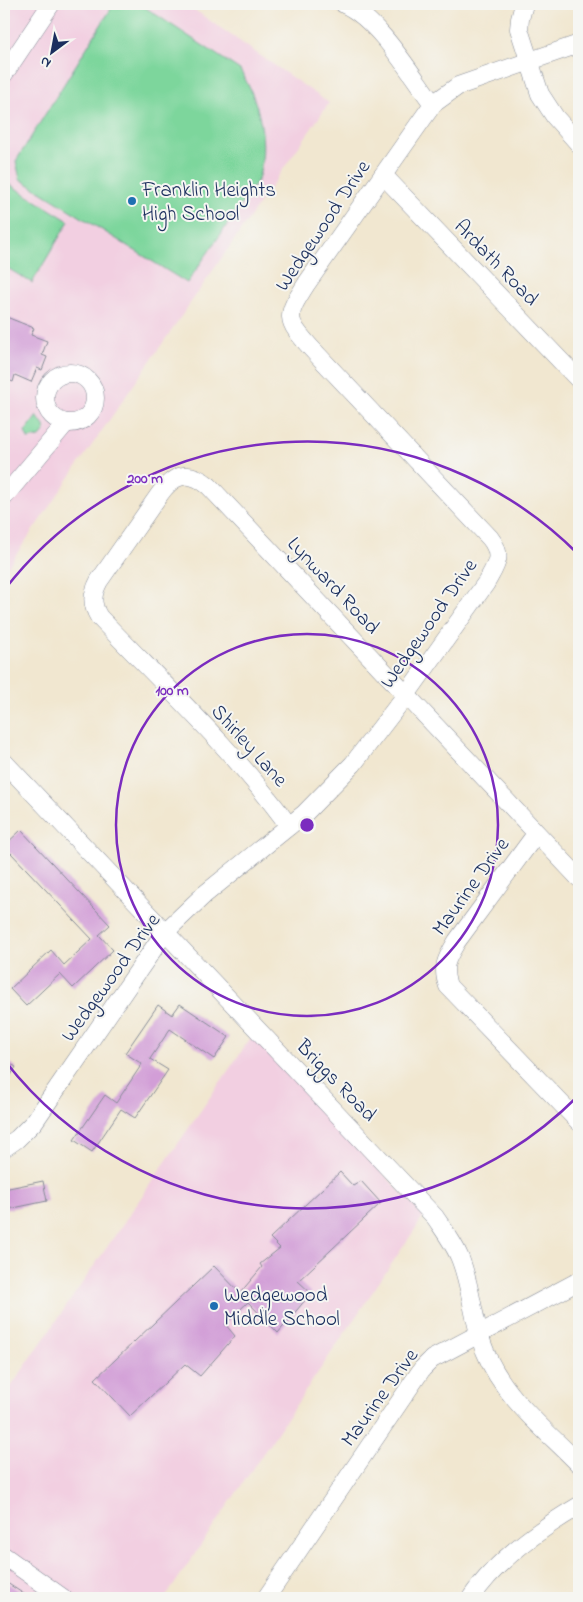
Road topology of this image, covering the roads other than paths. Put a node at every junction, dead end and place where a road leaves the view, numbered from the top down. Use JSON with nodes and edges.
{"nodes":[{"id":1,"x":51,"y":4,"type":"edge"},
{"id":2,"x":344,"y":4,"type":"edge"},
{"id":3,"x":524,"y":4,"type":"edge"},
{"id":4,"x":579,"y":44,"type":"edge"},
{"id":5,"x":529,"y":61,"type":"junction"},
{"id":6,"x":4,"y":74,"type":"edge"},
{"id":7,"x":433,"y":104,"type":"junction"},
{"id":8,"x":579,"y":144,"type":"edge"},
{"id":9,"x":383,"y":175,"type":"junction"},
{"id":10,"x":579,"y":380,"type":"edge"},
{"id":11,"x":66,"y":423,"type":"dead end"},
{"id":12,"x":4,"y":498,"type":"edge"},
{"id":13,"x":134,"y":530,"type":"joint"},
{"id":14,"x":406,"y":695,"type":"junction"},
{"id":15,"x":4,"y":762,"type":"edge"},
{"id":16,"x":289,"y":826,"type":"junction"},
{"id":17,"x":536,"y":834,"type":"junction"},
{"id":18,"x":579,"y":878,"type":"edge"},
{"id":19,"x":165,"y":932,"type":"junction"},
{"id":20,"x":579,"y":1122,"type":"edge"},
{"id":21,"x":4,"y":1148,"type":"edge"},
{"id":22,"x":579,"y":1281,"type":"edge"},
{"id":23,"x":480,"y":1334,"type":"junction"},
{"id":24,"x":579,"y":1464,"type":"edge"},
{"id":25,"x":579,"y":1506,"type":"edge"},
{"id":26,"x":4,"y":1556,"type":"edge"},
{"id":27,"x":63,"y":1598,"type":"edge"},
{"id":28,"x":266,"y":1598,"type":"edge"},
{"id":29,"x":471,"y":1598,"type":"edge"}],
"edges":[{"from":1,"to":6,"type":"street"},
{"from":2,"to":7,"type":"street"},
{"from":3,"to":5,"type":"street"},
{"from":4,"to":5,"type":"street","name":"Wedgewood Drive"},
{"from":5,"to":7,"type":"street","name":"Wedgewood Drive"},
{"from":5,"to":8,"type":"street"},
{"from":7,"to":9,"type":"street","name":"Wedgewood Drive"},
{"from":9,"to":10,"type":"street","name":"Ardath Road"},
{"from":9,"to":14,"type":"street","name":"Wedgewood Drive"},
{"from":11,"to":12,"type":"street"},
{"from":13,"to":14,"type":"street","name":"Lynward Road"},
{"from":13,"to":16,"type":"street","name":"Shirley Lane"},
{"from":14,"to":16,"type":"street","name":"Wedgewood Drive"},
{"from":14,"to":17,"type":"street","name":"Lynward Road"},
{"from":15,"to":19,"type":"street","name":"Briggs Road"},
{"from":16,"to":19,"type":"street","name":"Wedgewood Drive"},
{"from":17,"to":18,"type":"street","name":"Lynward Road"},
{"from":17,"to":20,"type":"street","name":"Maurine Drive"},
{"from":19,"to":21,"type":"street","name":"Wedgewood Drive"},
{"from":19,"to":23,"type":"street","name":"Briggs Road"},
{"from":22,"to":23,"type":"street","name":"Maurine Drive"},
{"from":23,"to":24,"type":"street","name":"Briggs Road"},
{"from":23,"to":28,"type":"street","name":"Maurine Drive"},
{"from":25,"to":29,"type":"street"},
{"from":26,"to":27,"type":"street"}]}
